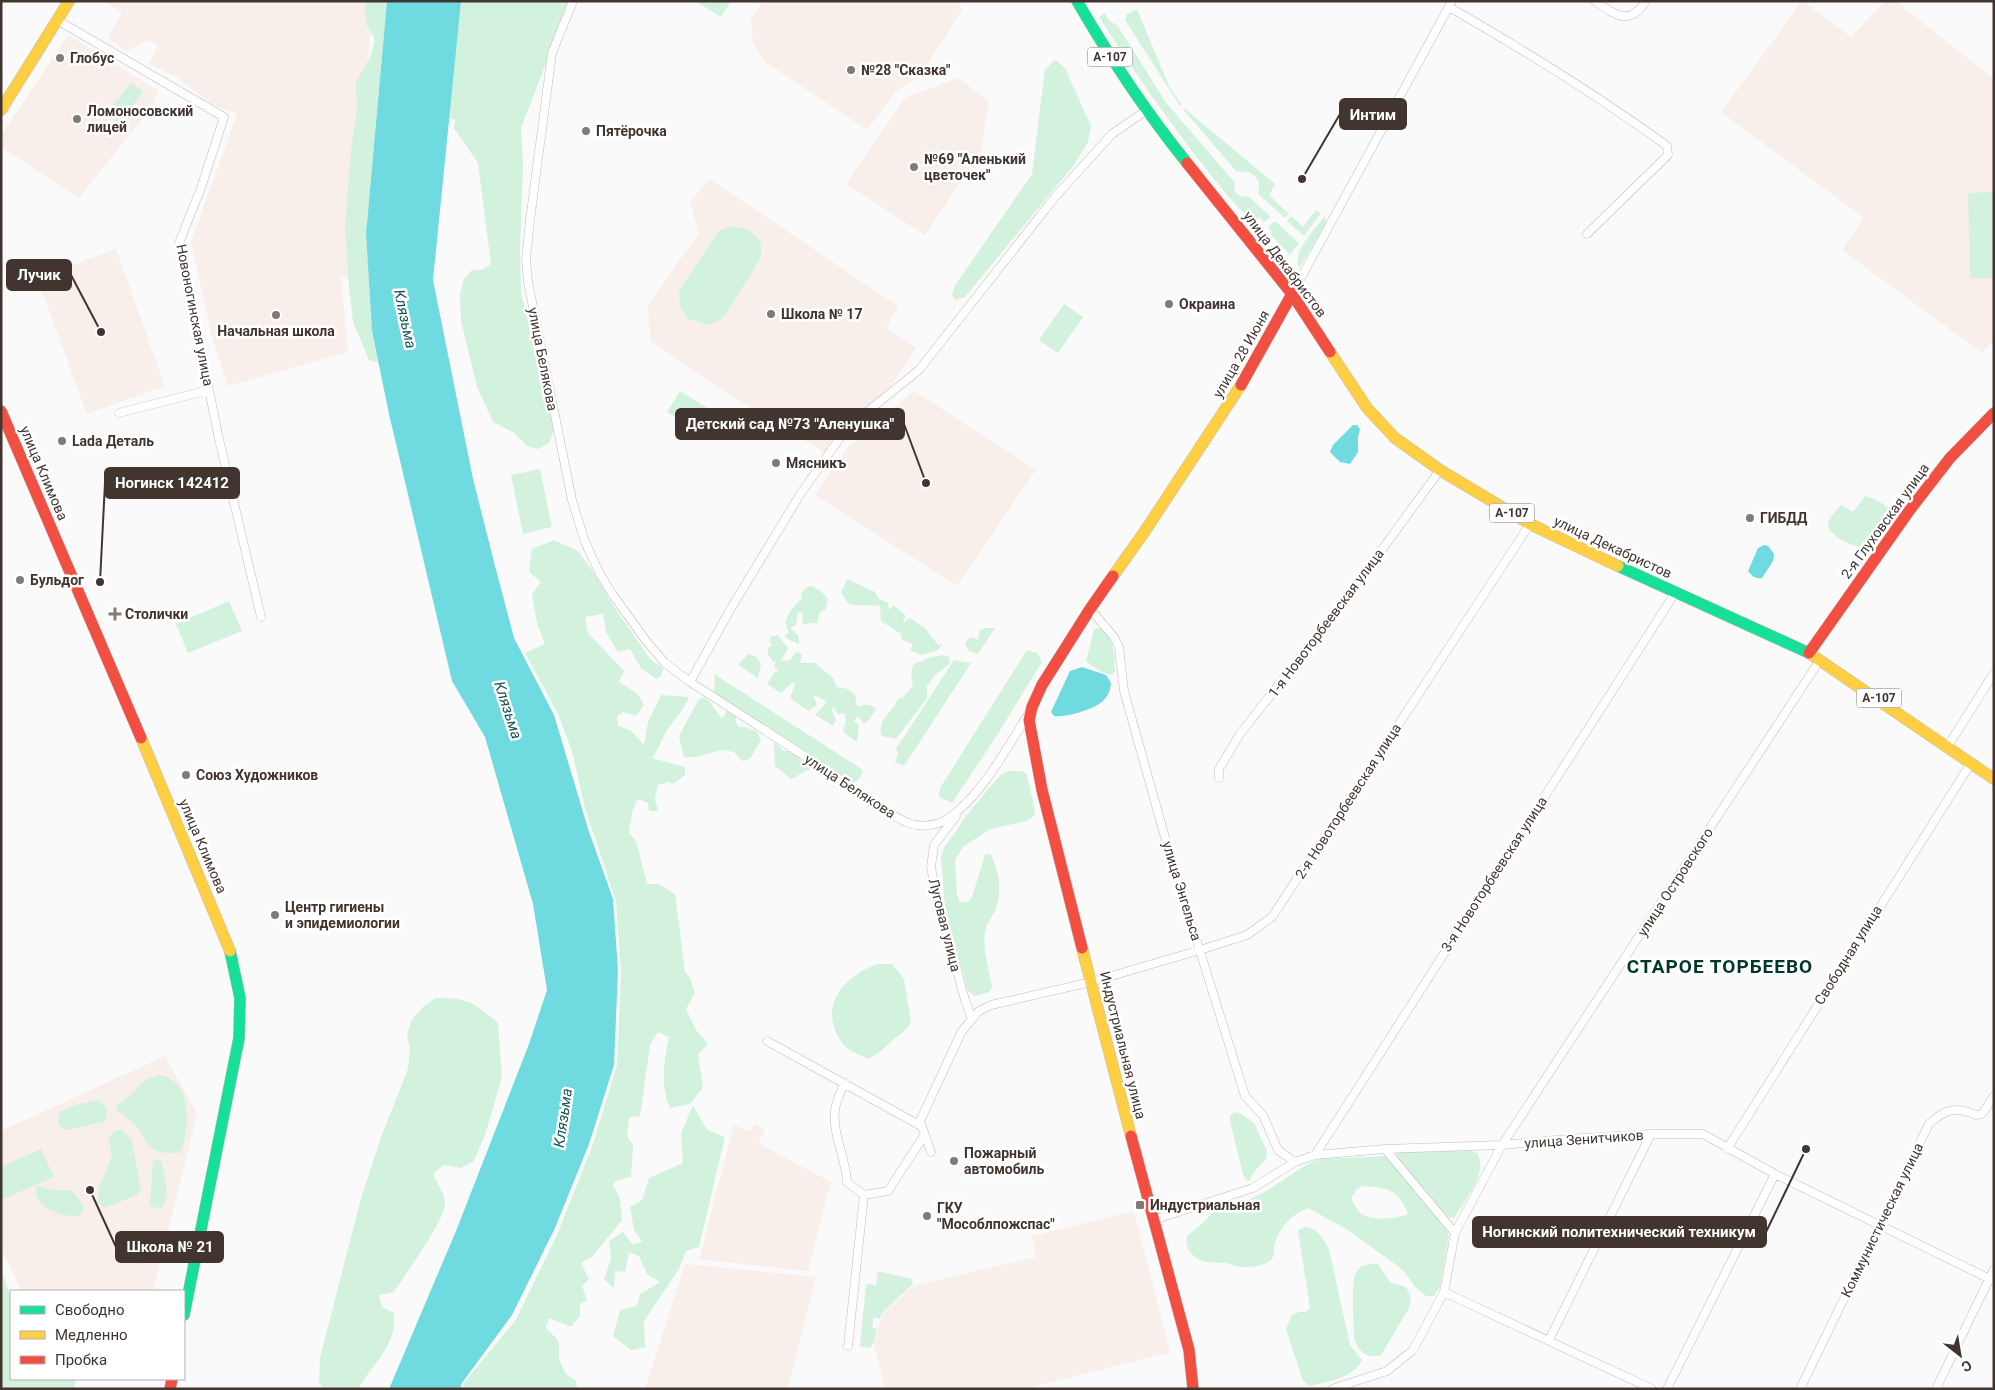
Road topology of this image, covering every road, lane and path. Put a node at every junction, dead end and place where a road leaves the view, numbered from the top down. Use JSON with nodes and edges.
{"nodes":[{"id":1,"x":69,"y":1,"type":"edge"},
{"id":2,"x":573,"y":1,"type":"edge"},
{"id":3,"x":1077,"y":1,"type":"edge"},
{"id":4,"x":1595,"y":1,"type":"edge"},
{"id":5,"x":1646,"y":1,"type":"edge"},
{"id":6,"x":1451,"y":4,"type":"edge"},
{"id":7,"x":57,"y":20,"type":"junction"},
{"id":8,"x":1,"y":110,"type":"edge"},
{"id":9,"x":1147,"y":110,"type":"junction"},
{"id":10,"x":1587,"y":234,"type":"dead end"},
{"id":11,"x":1292,"y":294,"type":"junction"},
{"id":12,"x":209,"y":390,"type":"junction"},
{"id":13,"x":1,"y":411,"type":"edge"},
{"id":14,"x":119,"y":413,"type":"dead end"},
{"id":15,"x":1994,"y":413,"type":"edge"},
{"id":16,"x":1440,"y":470,"type":"junction"},
{"id":17,"x":1530,"y":524,"type":"junction"},
{"id":18,"x":1675,"y":592,"type":"junction"},
{"id":19,"x":1090,"y":609,"type":"junction"},
{"id":20,"x":261,"y":618,"type":"dead end"},
{"id":21,"x":1809,"y":653,"type":"junction"},
{"id":22,"x":1820,"y":660,"type":"junction"},
{"id":23,"x":1994,"y":673,"type":"edge"},
{"id":24,"x":690,"y":682,"type":"junction"},
{"id":25,"x":1032,"y":707,"type":"junction"},
{"id":26,"x":1948,"y":746,"type":"junction"},
{"id":27,"x":1971,"y":763,"type":"junction"},
{"id":28,"x":1219,"y":778,"type":"dead end"},
{"id":29,"x":1994,"y":779,"type":"edge"},
{"id":30,"x":961,"y":808,"type":"junction"},
{"id":31,"x":1200,"y":950,"type":"junction"},
{"id":32,"x":1092,"y":982,"type":"junction"},
{"id":33,"x":972,"y":1019,"type":"junction"},
{"id":34,"x":767,"y":1041,"type":"dead end"},
{"id":35,"x":844,"y":1083,"type":"junction"},
{"id":36,"x":1994,"y":1096,"type":"edge"},
{"id":37,"x":921,"y":1126,"type":"junction"},
{"id":38,"x":1651,"y":1134,"type":"junction"},
{"id":39,"x":924,"y":1136,"type":"junction"},
{"id":40,"x":1502,"y":1145,"type":"junction"},
{"id":41,"x":1385,"y":1149,"type":"junction"},
{"id":42,"x":1727,"y":1149,"type":"junction"},
{"id":43,"x":931,"y":1152,"type":"dead end"},
{"id":44,"x":1315,"y":1155,"type":"junction"},
{"id":45,"x":1295,"y":1162,"type":"junction"},
{"id":46,"x":1775,"y":1174,"type":"junction"},
{"id":47,"x":864,"y":1195,"type":"junction"},
{"id":48,"x":1153,"y":1220,"type":"junction"},
{"id":49,"x":1880,"y":1224,"type":"junction"},
{"id":50,"x":1455,"y":1234,"type":"junction"},
{"id":51,"x":1994,"y":1269,"type":"edge"},
{"id":52,"x":1991,"y":1279,"type":"edge"},
{"id":53,"x":1444,"y":1292,"type":"junction"},
{"id":54,"x":185,"y":1311,"type":"edge"},
{"id":55,"x":1549,"y":1340,"type":"junction"},
{"id":56,"x":848,"y":1346,"type":"dead end"},
{"id":57,"x":1193,"y":1389,"type":"edge"},
{"id":58,"x":1332,"y":1389,"type":"edge"},
{"id":59,"x":1652,"y":1389,"type":"edge"},
{"id":60,"x":1667,"y":1389,"type":"edge"},
{"id":61,"x":1800,"y":1389,"type":"edge"},
{"id":62,"x":1936,"y":1389,"type":"edge"}],
"edges":[{"from":1,"to":7,"type":"main road"},
{"from":2,"to":24,"type":"street","name":"улица Белякова"},
{"from":3,"to":9,"type":"main road","name":"улица Декабристов","number":"А-107"},
{"from":4,"to":5,"type":"street"},
{"from":6,"to":10,"type":"street"},
{"from":6,"to":11,"type":"street","name":"улица 28 Июня"},
{"from":7,"to":8,"type":"main road"},
{"from":7,"to":12,"type":"street","name":"Новоногинская улица"},
{"from":9,"to":11,"type":"main road","name":"улица Декабристов","number":"А-107"},
{"from":9,"to":24,"type":"street"},
{"from":11,"to":16,"type":"main road","name":"улица Декабристов","number":"А-107"},
{"from":11,"to":19,"type":"main road","name":"улица 28 Июня"},
{"from":12,"to":14,"type":"street"},
{"from":12,"to":20,"type":"street","name":"Новоногинская улица"},
{"from":13,"to":54,"type":"main road","name":"улица Климова"},
{"from":15,"to":21,"type":"main road","name":"2-я Глуховская улица"},
{"from":16,"to":17,"type":"main road","name":"улица Декабристов","number":"А-107"},
{"from":16,"to":28,"type":"street","name":"1-я Новоторбеевская улица"},
{"from":17,"to":18,"type":"main road","name":"улица Декабристов","number":"А-107"},
{"from":17,"to":31,"type":"street","name":"2-я Новоторбеевская улица"},
{"from":18,"to":21,"type":"main road","name":"улица Декабристов","number":"А-107"},
{"from":18,"to":44,"type":"street","name":"3-я Новоторбеевская улица"},
{"from":19,"to":25,"type":"main road","name":"улица 28 Июня"},
{"from":19,"to":31,"type":"street","name":"улица Энгельса"},
{"from":21,"to":22,"type":"main road","name":"улица Декабристов","number":"А-107"},
{"from":22,"to":26,"type":"main road","name":"улица Декабристов","number":"А-107"},
{"from":22,"to":40,"type":"street","name":"улица Островского"},
{"from":23,"to":26,"type":"street"},
{"from":24,"to":30,"type":"street","name":"улица Белякова"},
{"from":25,"to":30,"type":"street","name":"улица Белякова"},
{"from":25,"to":32,"type":"main road","name":"Индустриальная улица"},
{"from":26,"to":27,"type":"main road","name":"улица Декабристов","number":"А-107"},
{"from":27,"to":29,"type":"main road","name":"улица Декабристов","number":"А-107"},
{"from":27,"to":42,"type":"street","name":"Свободная улица"},
{"from":30,"to":33,"type":"street","name":"Луговая улица"},
{"from":31,"to":32,"type":"street","name":"2-я Новоторбеевская улица"},
{"from":31,"to":45,"type":"street","name":"улица Энгельса"},
{"from":32,"to":33,"type":"street"},
{"from":32,"to":48,"type":"main road","name":"Индустриальная улица"},
{"from":33,"to":37,"type":"street"},
{"from":34,"to":35,"type":"street"},
{"from":35,"to":37,"type":"street"},
{"from":35,"to":47,"type":"street"},
{"from":36,"to":49,"type":"street","name":"Коммунистическая улица"},
{"from":37,"to":39,"type":"street"},
{"from":38,"to":40,"type":"street","name":"улица Зенитчиков"},
{"from":38,"to":42,"type":"street","name":"улица Зенитчиков"},
{"from":38,"to":55,"type":"street"},
{"from":39,"to":43,"type":"street"},
{"from":39,"to":47,"type":"street"},
{"from":40,"to":41,"type":"street","name":"улица Зенитчиков"},
{"from":40,"to":50,"type":"street","name":"улица Островского"},
{"from":41,"to":44,"type":"street","name":"улица Зенитчиков"},
{"from":41,"to":50,"type":"street"},
{"from":42,"to":46,"type":"street","name":"улица Зенитчиков"},
{"from":44,"to":45,"type":"street","name":"улица Зенитчиков"},
{"from":45,"to":48,"type":"street","name":"улица Зенитчиков"},
{"from":46,"to":49,"type":"street","name":"улица Зенитчиков"},
{"from":46,"to":60,"type":"street"},
{"from":47,"to":56,"type":"street"},
{"from":48,"to":57,"type":"main road","name":"Индустриальная улица"},
{"from":49,"to":52,"type":"street","name":"улица Зенитчиков"},
{"from":49,"to":61,"type":"street","name":"Коммунистическая улица"},
{"from":50,"to":53,"type":"street","name":"улица Островского"},
{"from":51,"to":52,"type":"street"},
{"from":52,"to":62,"type":"street"},
{"from":53,"to":55,"type":"street"},
{"from":53,"to":58,"type":"street","name":"улица Островского"},
{"from":55,"to":59,"type":"street"}]}
